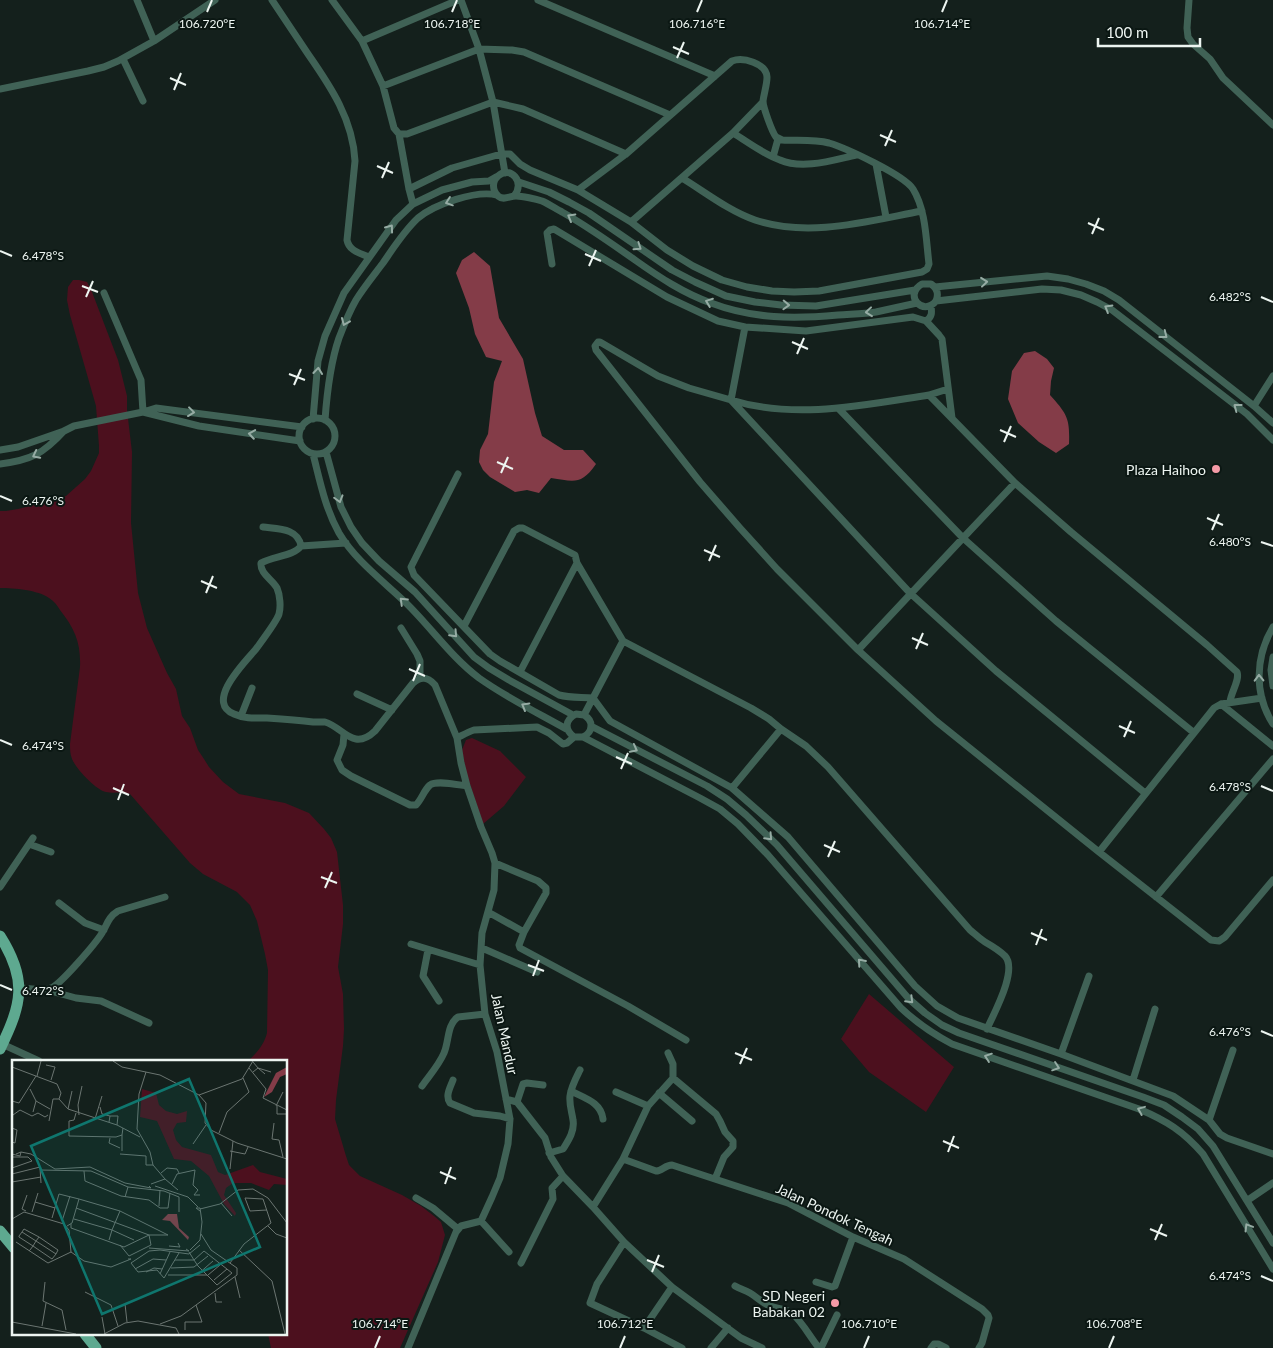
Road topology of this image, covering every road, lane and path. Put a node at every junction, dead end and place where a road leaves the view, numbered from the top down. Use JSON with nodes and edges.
{"nodes":[{"id":1,"x":136,"y":0,"type":"edge"},
{"id":2,"x":215,"y":0,"type":"edge"},
{"id":3,"x":272,"y":0,"type":"edge"},
{"id":4,"x":332,"y":0,"type":"edge"},
{"id":5,"x":460,"y":0,"type":"edge"},
{"id":6,"x":538,"y":0,"type":"edge"},
{"id":7,"x":1189,"y":0,"type":"edge"},
{"id":8,"x":154,"y":41,"type":"junction"},
{"id":9,"x":362,"y":41,"type":"junction"},
{"id":10,"x":479,"y":49,"type":"junction"},
{"id":11,"x":123,"y":59,"type":"junction"},
{"id":12,"x":715,"y":76,"type":"junction"},
{"id":13,"x":382,"y":86,"type":"junction"},
{"id":14,"x":2,"y":89,"type":"edge"},
{"id":15,"x":143,"y":101,"type":"dead end"},
{"id":16,"x":493,"y":102,"type":"junction"},
{"id":17,"x":763,"y":102,"type":"junction"},
{"id":18,"x":670,"y":115,"type":"junction"},
{"id":19,"x":1272,"y":122,"type":"edge"},
{"id":20,"x":733,"y":133,"type":"junction"},
{"id":21,"x":400,"y":134,"type":"junction"},
{"id":22,"x":778,"y":139,"type":"junction"},
{"id":23,"x":501,"y":154,"type":"junction"},
{"id":24,"x":626,"y":154,"type":"junction"},
{"id":25,"x":857,"y":155,"type":"junction"},
{"id":26,"x":773,"y":157,"type":"junction"},
{"id":27,"x":876,"y":164,"type":"junction"},
{"id":28,"x":504,"y":173,"type":"junction"},
{"id":29,"x":496,"y":177,"type":"junction"},
{"id":30,"x":682,"y":178,"type":"junction"},
{"id":31,"x":519,"y":182,"type":"junction"},
{"id":32,"x":410,"y":189,"type":"junction"},
{"id":33,"x":578,"y":190,"type":"junction"},
{"id":34,"x":497,"y":195,"type":"junction"},
{"id":35,"x":514,"y":196,"type":"junction"},
{"id":36,"x":413,"y":204,"type":"junction"},
{"id":37,"x":922,"y":211,"type":"junction"},
{"id":38,"x":886,"y":217,"type":"junction"},
{"id":39,"x":631,"y":222,"type":"junction"},
{"id":40,"x":369,"y":257,"type":"junction"},
{"id":41,"x":552,"y":264,"type":"dead end"},
{"id":42,"x":935,"y":287,"type":"junction"},
{"id":43,"x":915,"y":290,"type":"junction"},
{"id":44,"x":104,"y":293,"type":"dead end"},
{"id":45,"x":917,"y":303,"type":"junction"},
{"id":46,"x":934,"y":303,"type":"junction"},
{"id":47,"x":926,"y":321,"type":"junction"},
{"id":48,"x":745,"y":327,"type":"junction"},
{"id":49,"x":1273,"y":376,"type":"edge"},
{"id":50,"x":948,"y":389,"type":"junction"},
{"id":51,"x":929,"y":395,"type":"junction"},
{"id":52,"x":731,"y":400,"type":"junction"},
{"id":53,"x":1254,"y":406,"type":"junction"},
{"id":54,"x":839,"y":409,"type":"junction"},
{"id":55,"x":143,"y":412,"type":"junction"},
{"id":56,"x":952,"y":418,"type":"junction"},
{"id":57,"x":313,"y":419,"type":"junction"},
{"id":58,"x":325,"y":420,"type":"junction"},
{"id":59,"x":1273,"y":423,"type":"edge"},
{"id":60,"x":302,"y":427,"type":"junction"},
{"id":61,"x":64,"y":431,"type":"junction"},
{"id":62,"x":1273,"y":440,"type":"edge"},
{"id":63,"x":300,"y":441,"type":"junction"},
{"id":64,"x":0,"y":450,"type":"edge"},
{"id":65,"x":326,"y":452,"type":"junction"},
{"id":66,"x":313,"y":454,"type":"junction"},
{"id":67,"x":0,"y":464,"type":"edge"},
{"id":68,"x":458,"y":474,"type":"dead end"},
{"id":69,"x":1015,"y":483,"type":"junction"},
{"id":70,"x":263,"y":527,"type":"dead end"},
{"id":71,"x":963,"y":538,"type":"junction"},
{"id":72,"x":346,"y":543,"type":"junction"},
{"id":73,"x":302,"y":546,"type":"junction"},
{"id":74,"x":577,"y":563,"type":"junction"},
{"id":75,"x":910,"y":593,"type":"junction"},
{"id":76,"x":464,"y":626,"type":"junction"},
{"id":77,"x":1273,"y":627,"type":"edge"},
{"id":78,"x":401,"y":628,"type":"dead end"},
{"id":79,"x":623,"y":641,"type":"junction"},
{"id":80,"x":858,"y":650,"type":"junction"},
{"id":81,"x":1273,"y":657,"type":"edge"},
{"id":82,"x":520,"y":672,"type":"junction"},
{"id":83,"x":420,"y":678,"type":"junction"},
{"id":84,"x":1273,"y":686,"type":"edge"},
{"id":85,"x":252,"y":688,"type":"dead end"},
{"id":86,"x":357,"y":694,"type":"dead end"},
{"id":87,"x":593,"y":698,"type":"junction"},
{"id":88,"x":1262,"y":698,"type":"junction"},
{"id":89,"x":1230,"y":702,"type":"junction"},
{"id":90,"x":1221,"y":704,"type":"junction"},
{"id":91,"x":392,"y":710,"type":"junction"},
{"id":92,"x":573,"y":715,"type":"junction"},
{"id":93,"x":584,"y":715,"type":"junction"},
{"id":94,"x":242,"y":716,"type":"junction"},
{"id":95,"x":1273,"y":724,"type":"edge"},
{"id":96,"x":591,"y":726,"type":"junction"},
{"id":97,"x":781,"y":729,"type":"junction"},
{"id":98,"x":568,"y":730,"type":"junction"},
{"id":99,"x":1194,"y":732,"type":"junction"},
{"id":100,"x":344,"y":734,"type":"junction"},
{"id":101,"x":574,"y":737,"type":"junction"},
{"id":102,"x":583,"y":737,"type":"junction"},
{"id":103,"x":457,"y":738,"type":"junction"},
{"id":104,"x":1273,"y":746,"type":"edge"},
{"id":105,"x":1273,"y":759,"type":"edge"},
{"id":106,"x":467,"y":786,"type":"junction"},
{"id":107,"x":732,"y":788,"type":"junction"},
{"id":108,"x":1145,"y":793,"type":"junction"},
{"id":109,"x":51,"y":852,"type":"dead end"},
{"id":110,"x":1098,"y":852,"type":"junction"},
{"id":111,"x":495,"y":863,"type":"junction"},
{"id":112,"x":1273,"y":880,"type":"edge"},
{"id":113,"x":0,"y":886,"type":"edge"},
{"id":114,"x":165,"y":897,"type":"dead end"},
{"id":115,"x":1156,"y":897,"type":"junction"},
{"id":116,"x":59,"y":903,"type":"dead end"},
{"id":117,"x":488,"y":912,"type":"junction"},
{"id":118,"x":104,"y":930,"type":"junction"},
{"id":119,"x":524,"y":932,"type":"junction"},
{"id":120,"x":0,"y":936,"type":"edge"},
{"id":121,"x":411,"y":944,"type":"dead end"},
{"id":122,"x":482,"y":948,"type":"junction"},
{"id":123,"x":428,"y":950,"type":"junction"},
{"id":124,"x":480,"y":965,"type":"junction"},
{"id":125,"x":537,"y":972,"type":"dead end"},
{"id":126,"x":1089,"y":976,"type":"dead end"},
{"id":127,"x":20,"y":988,"type":"junction"},
{"id":128,"x":46,"y":990,"type":"junction"},
{"id":129,"x":439,"y":1001,"type":"dead end"},
{"id":130,"x":1155,"y":1009,"type":"dead end"},
{"id":131,"x":485,"y":1014,"type":"junction"},
{"id":132,"x":148,"y":1023,"type":"dead end"},
{"id":133,"x":988,"y":1029,"type":"junction"},
{"id":134,"x":686,"y":1040,"type":"dead end"},
{"id":135,"x":1,"y":1047,"type":"edge"},
{"id":136,"x":1233,"y":1050,"type":"dead end"},
{"id":137,"x":668,"y":1053,"type":"dead end"},
{"id":138,"x":1061,"y":1054,"type":"junction"},
{"id":139,"x":36,"y":1060,"type":"edge"},
{"id":140,"x":580,"y":1070,"type":"dead end"},
{"id":141,"x":673,"y":1078,"type":"junction"},
{"id":142,"x":453,"y":1080,"type":"dead end"},
{"id":143,"x":1133,"y":1080,"type":"junction"},
{"id":144,"x":543,"y":1085,"type":"dead end"},
{"id":145,"x":422,"y":1086,"type":"dead end"},
{"id":146,"x":571,"y":1091,"type":"junction"},
{"id":147,"x":616,"y":1092,"type":"dead end"},
{"id":148,"x":659,"y":1093,"type":"junction"},
{"id":149,"x":506,"y":1099,"type":"junction"},
{"id":150,"x":517,"y":1102,"type":"junction"},
{"id":151,"x":648,"y":1106,"type":"junction"},
{"id":152,"x":603,"y":1119,"type":"dead end"},
{"id":153,"x":510,"y":1120,"type":"junction"},
{"id":154,"x":1210,"y":1120,"type":"junction"},
{"id":155,"x":692,"y":1121,"type":"dead end"},
{"id":156,"x":549,"y":1153,"type":"junction"},
{"id":157,"x":1273,"y":1154,"type":"edge"},
{"id":158,"x":623,"y":1159,"type":"junction"},
{"id":159,"x":563,"y":1176,"type":"junction"},
{"id":160,"x":715,"y":1179,"type":"junction"},
{"id":161,"x":1273,"y":1183,"type":"edge"},
{"id":162,"x":416,"y":1198,"type":"dead end"},
{"id":163,"x":1248,"y":1200,"type":"junction"},
{"id":164,"x":593,"y":1207,"type":"junction"},
{"id":165,"x":480,"y":1221,"type":"junction"},
{"id":166,"x":458,"y":1229,"type":"junction"},
{"id":167,"x":0,"y":1231,"type":"edge"},
{"id":168,"x":853,"y":1237,"type":"junction"},
{"id":169,"x":624,"y":1242,"type":"junction"},
{"id":170,"x":1273,"y":1243,"type":"edge"},
{"id":171,"x":12,"y":1246,"type":"edge"},
{"id":172,"x":509,"y":1252,"type":"dead end"},
{"id":173,"x":522,"y":1264,"type":"dead end"},
{"id":174,"x":1273,"y":1269,"type":"edge"},
{"id":175,"x":816,"y":1282,"type":"dead end"},
{"id":176,"x":735,"y":1286,"type":"dead end"},
{"id":177,"x":672,"y":1287,"type":"junction"},
{"id":178,"x":837,"y":1315,"type":"dead end"},
{"id":179,"x":644,"y":1328,"type":"junction"},
{"id":180,"x":728,"y":1328,"type":"junction"},
{"id":181,"x":87,"y":1336,"type":"edge"},
{"id":182,"x":980,"y":1345,"type":"edge"},
{"id":183,"x":758,"y":1347,"type":"edge"},
{"id":184,"x":96,"y":1348,"type":"edge"},
{"id":185,"x":408,"y":1348,"type":"edge"},
{"id":186,"x":682,"y":1348,"type":"edge"},
{"id":187,"x":711,"y":1348,"type":"edge"},
{"id":188,"x":820,"y":1348,"type":"edge"},
{"id":189,"x":931,"y":1348,"type":"edge"},
{"id":190,"x":946,"y":1348,"type":"edge"},
{"id":191,"x":988,"y":1348,"type":"edge"}],
"edges":[{"from":1,"to":8,"type":"street"},
{"from":2,"to":8,"type":"street"},
{"from":3,"to":40,"type":"street"},
{"from":4,"to":9,"type":"street"},
{"from":5,"to":9,"type":"street"},
{"from":5,"to":10,"type":"street"},
{"from":6,"to":12,"type":"street"},
{"from":7,"to":19,"type":"street"},
{"from":8,"to":11,"type":"street"},
{"from":9,"to":13,"type":"street"},
{"from":10,"to":13,"type":"street"},
{"from":10,"to":16,"type":"street"},
{"from":10,"to":18,"type":"street"},
{"from":11,"to":14,"type":"street"},
{"from":11,"to":15,"type":"street"},
{"from":12,"to":17,"type":"street"},
{"from":12,"to":18,"type":"street"},
{"from":13,"to":21,"type":"street"},
{"from":16,"to":21,"type":"street"},
{"from":16,"to":23,"type":"street"},
{"from":16,"to":24,"type":"street"},
{"from":17,"to":20,"type":"street"},
{"from":17,"to":22,"type":"street"},
{"from":18,"to":24,"type":"street"},
{"from":20,"to":26,"type":"street"},
{"from":20,"to":30,"type":"street"},
{"from":21,"to":32,"type":"street"},
{"from":22,"to":25,"type":"street"},
{"from":22,"to":26,"type":"street"},
{"from":23,"to":28,"type":"street"},
{"from":23,"to":32,"type":"street"},
{"from":23,"to":33,"type":"street"},
{"from":24,"to":33,"type":"street"},
{"from":25,"to":26,"type":"street"},
{"from":25,"to":27,"type":"street"},
{"from":27,"to":37,"type":"street"},
{"from":27,"to":38,"type":"street"},
{"from":28,"to":29,"type":"street"},
{"from":28,"to":31,"type":"street"},
{"from":29,"to":34,"type":"street"},
{"from":29,"to":36,"type":"street"},
{"from":30,"to":38,"type":"street"},
{"from":30,"to":39,"type":"street"},
{"from":31,"to":35,"type":"street"},
{"from":31,"to":43,"type":"street","one_way":true},
{"from":32,"to":36,"type":"street"},
{"from":33,"to":39,"type":"street"},
{"from":34,"to":35,"type":"street"},
{"from":34,"to":58,"type":"street","one_way":true},
{"from":45,"to":35,"type":"street","one_way":true},
{"from":40,"to":36,"type":"street","one_way":true},
{"from":37,"to":38,"type":"street"},
{"from":37,"to":39,"type":"street"},
{"from":57,"to":40,"type":"street","one_way":true},
{"from":41,"to":48,"type":"street"},
{"from":42,"to":43,"type":"street"},
{"from":42,"to":46,"type":"street"},
{"from":42,"to":53,"type":"street","one_way":true},
{"from":43,"to":45,"type":"street"},
{"from":44,"to":55,"type":"street"},
{"from":45,"to":46,"type":"street"},
{"from":46,"to":47,"type":"street"},
{"from":62,"to":46,"type":"street","one_way":true},
{"from":47,"to":48,"type":"street"},
{"from":47,"to":50,"type":"street"},
{"from":48,"to":52,"type":"street"},
{"from":49,"to":53,"type":"street"},
{"from":50,"to":51,"type":"street"},
{"from":50,"to":56,"type":"street"},
{"from":51,"to":54,"type":"street"},
{"from":51,"to":56,"type":"street"},
{"from":52,"to":54,"type":"street"},
{"from":52,"to":75,"type":"street"},
{"from":52,"to":80,"type":"street"},
{"from":53,"to":59,"type":"street"},
{"from":54,"to":71,"type":"street"},
{"from":55,"to":60,"type":"street","one_way":true},
{"from":55,"to":61,"type":"street"},
{"from":63,"to":55,"type":"street","one_way":true},
{"from":56,"to":69,"type":"street"},
{"from":57,"to":58,"type":"street"},
{"from":57,"to":60,"type":"street"},
{"from":58,"to":65,"type":"street"},
{"from":60,"to":63,"type":"street"},
{"from":61,"to":64,"type":"street"},
{"from":61,"to":67,"type":"street","one_way":true},
{"from":63,"to":66,"type":"street"},
{"from":65,"to":66,"type":"street"},
{"from":65,"to":92,"type":"street","one_way":true},
{"from":66,"to":72,"type":"street"},
{"from":68,"to":76,"type":"street"},
{"from":69,"to":71,"type":"street"},
{"from":69,"to":89,"type":"street"},
{"from":70,"to":73,"type":"street"},
{"from":71,"to":75,"type":"street"},
{"from":71,"to":99,"type":"street"},
{"from":72,"to":73,"type":"street"},
{"from":98,"to":72,"type":"street","one_way":true},
{"from":73,"to":94,"type":"street"},
{"from":74,"to":76,"type":"street"},
{"from":74,"to":79,"type":"street"},
{"from":74,"to":82,"type":"street"},
{"from":75,"to":80,"type":"street"},
{"from":75,"to":108,"type":"street"},
{"from":76,"to":82,"type":"street"},
{"from":88,"to":77,"type":"street","one_way":true},
{"from":78,"to":83,"type":"street"},
{"from":79,"to":87,"type":"street"},
{"from":79,"to":97,"type":"street"},
{"from":80,"to":110,"type":"street"},
{"from":81,"to":84,"type":"street"},
{"from":82,"to":87,"type":"street"},
{"from":83,"to":91,"type":"street"},
{"from":83,"to":103,"type":"street","name":"Jalan Mandur"},
{"from":85,"to":94,"type":"street"},
{"from":86,"to":91,"type":"street"},
{"from":87,"to":93,"type":"street"},
{"from":87,"to":107,"type":"street"},
{"from":88,"to":89,"type":"street"},
{"from":88,"to":95,"type":"street"},
{"from":89,"to":90,"type":"street"},
{"from":90,"to":99,"type":"street"},
{"from":90,"to":104,"type":"street"},
{"from":91,"to":100,"type":"street"},
{"from":92,"to":93,"type":"street"},
{"from":92,"to":98,"type":"street"},
{"from":93,"to":96,"type":"street"},
{"from":94,"to":100,"type":"street"},
{"from":96,"to":102,"type":"street"},
{"from":96,"to":163,"type":"street","one_way":true},
{"from":97,"to":107,"type":"street"},
{"from":97,"to":133,"type":"street"},
{"from":98,"to":101,"type":"street"},
{"from":99,"to":108,"type":"street"},
{"from":100,"to":106,"type":"street"},
{"from":101,"to":102,"type":"street"},
{"from":101,"to":103,"type":"street"},
{"from":174,"to":102,"type":"street","one_way":true},
{"from":103,"to":106,"type":"street","name":"Jalan Mandur"},
{"from":105,"to":115,"type":"street"},
{"from":106,"to":111,"type":"street","name":"Jalan Mandur"},
{"from":107,"to":133,"type":"street"},
{"from":108,"to":110,"type":"street"},
{"from":109,"to":113,"type":"street"},
{"from":110,"to":115,"type":"street"},
{"from":111,"to":117,"type":"street","name":"Jalan Mandur"},
{"from":111,"to":119,"type":"street"},
{"from":112,"to":115,"type":"street"},
{"from":114,"to":118,"type":"street"},
{"from":116,"to":118,"type":"street"},
{"from":117,"to":119,"type":"street"},
{"from":117,"to":122,"type":"street","name":"Jalan Mandur"},
{"from":118,"to":128,"type":"street"},
{"from":119,"to":134,"type":"street"},
{"from":120,"to":127,"type":"main road"},
{"from":121,"to":123,"type":"street"},
{"from":122,"to":124,"type":"street","name":"Jalan Mandur"},
{"from":122,"to":125,"type":"street"},
{"from":123,"to":124,"type":"street"},
{"from":123,"to":129,"type":"street"},
{"from":124,"to":131,"type":"street","name":"Jalan Mandur"},
{"from":126,"to":138,"type":"street"},
{"from":127,"to":128,"type":"street"},
{"from":127,"to":135,"type":"main road"},
{"from":128,"to":132,"type":"street"},
{"from":130,"to":143,"type":"street"},
{"from":131,"to":145,"type":"street"},
{"from":131,"to":149,"type":"street","name":"Jalan Mandur"},
{"from":133,"to":138,"type":"street"},
{"from":135,"to":139,"type":"street"},
{"from":136,"to":154,"type":"street"},
{"from":137,"to":141,"type":"street"},
{"from":138,"to":143,"type":"street"},
{"from":140,"to":146,"type":"street"},
{"from":141,"to":148,"type":"street"},
{"from":141,"to":160,"type":"street"},
{"from":142,"to":153,"type":"street"},
{"from":143,"to":154,"type":"street"},
{"from":144,"to":150,"type":"street"},
{"from":146,"to":152,"type":"street"},
{"from":146,"to":156,"type":"street"},
{"from":147,"to":151,"type":"street"},
{"from":148,"to":151,"type":"street"},
{"from":148,"to":155,"type":"street"},
{"from":149,"to":150,"type":"street"},
{"from":149,"to":153,"type":"street","name":"Jalan Mandur"},
{"from":150,"to":156,"type":"street"},
{"from":151,"to":158,"type":"street"},
{"from":153,"to":165,"type":"street","name":"Jalan Mandur"},
{"from":154,"to":157,"type":"street"},
{"from":156,"to":159,"type":"street"},
{"from":158,"to":160,"type":"street","name":"Jalan Pondok Tengah"},
{"from":158,"to":164,"type":"street"},
{"from":159,"to":164,"type":"street"},
{"from":159,"to":173,"type":"street"},
{"from":160,"to":168,"type":"street","name":"Jalan Pondok Tengah"},
{"from":161,"to":163,"type":"street"},
{"from":162,"to":166,"type":"street"},
{"from":163,"to":170,"type":"street"},
{"from":164,"to":169,"type":"street"},
{"from":165,"to":166,"type":"street"},
{"from":165,"to":172,"type":"street"},
{"from":166,"to":185,"type":"street"},
{"from":167,"to":171,"type":"main road"},
{"from":168,"to":175,"type":"street"},
{"from":168,"to":182,"type":"street","name":"Jalan Pondok Tengah"},
{"from":169,"to":177,"type":"street"},
{"from":169,"to":179,"type":"street"},
{"from":176,"to":188,"type":"street"},
{"from":177,"to":179,"type":"street"},
{"from":177,"to":180,"type":"street"},
{"from":178,"to":188,"type":"street"},
{"from":179,"to":186,"type":"street"},
{"from":180,"to":183,"type":"street"},
{"from":180,"to":187,"type":"street"},
{"from":181,"to":184,"type":"main road"},
{"from":182,"to":191,"type":"street"},
{"from":189,"to":190,"type":"street"}]}
